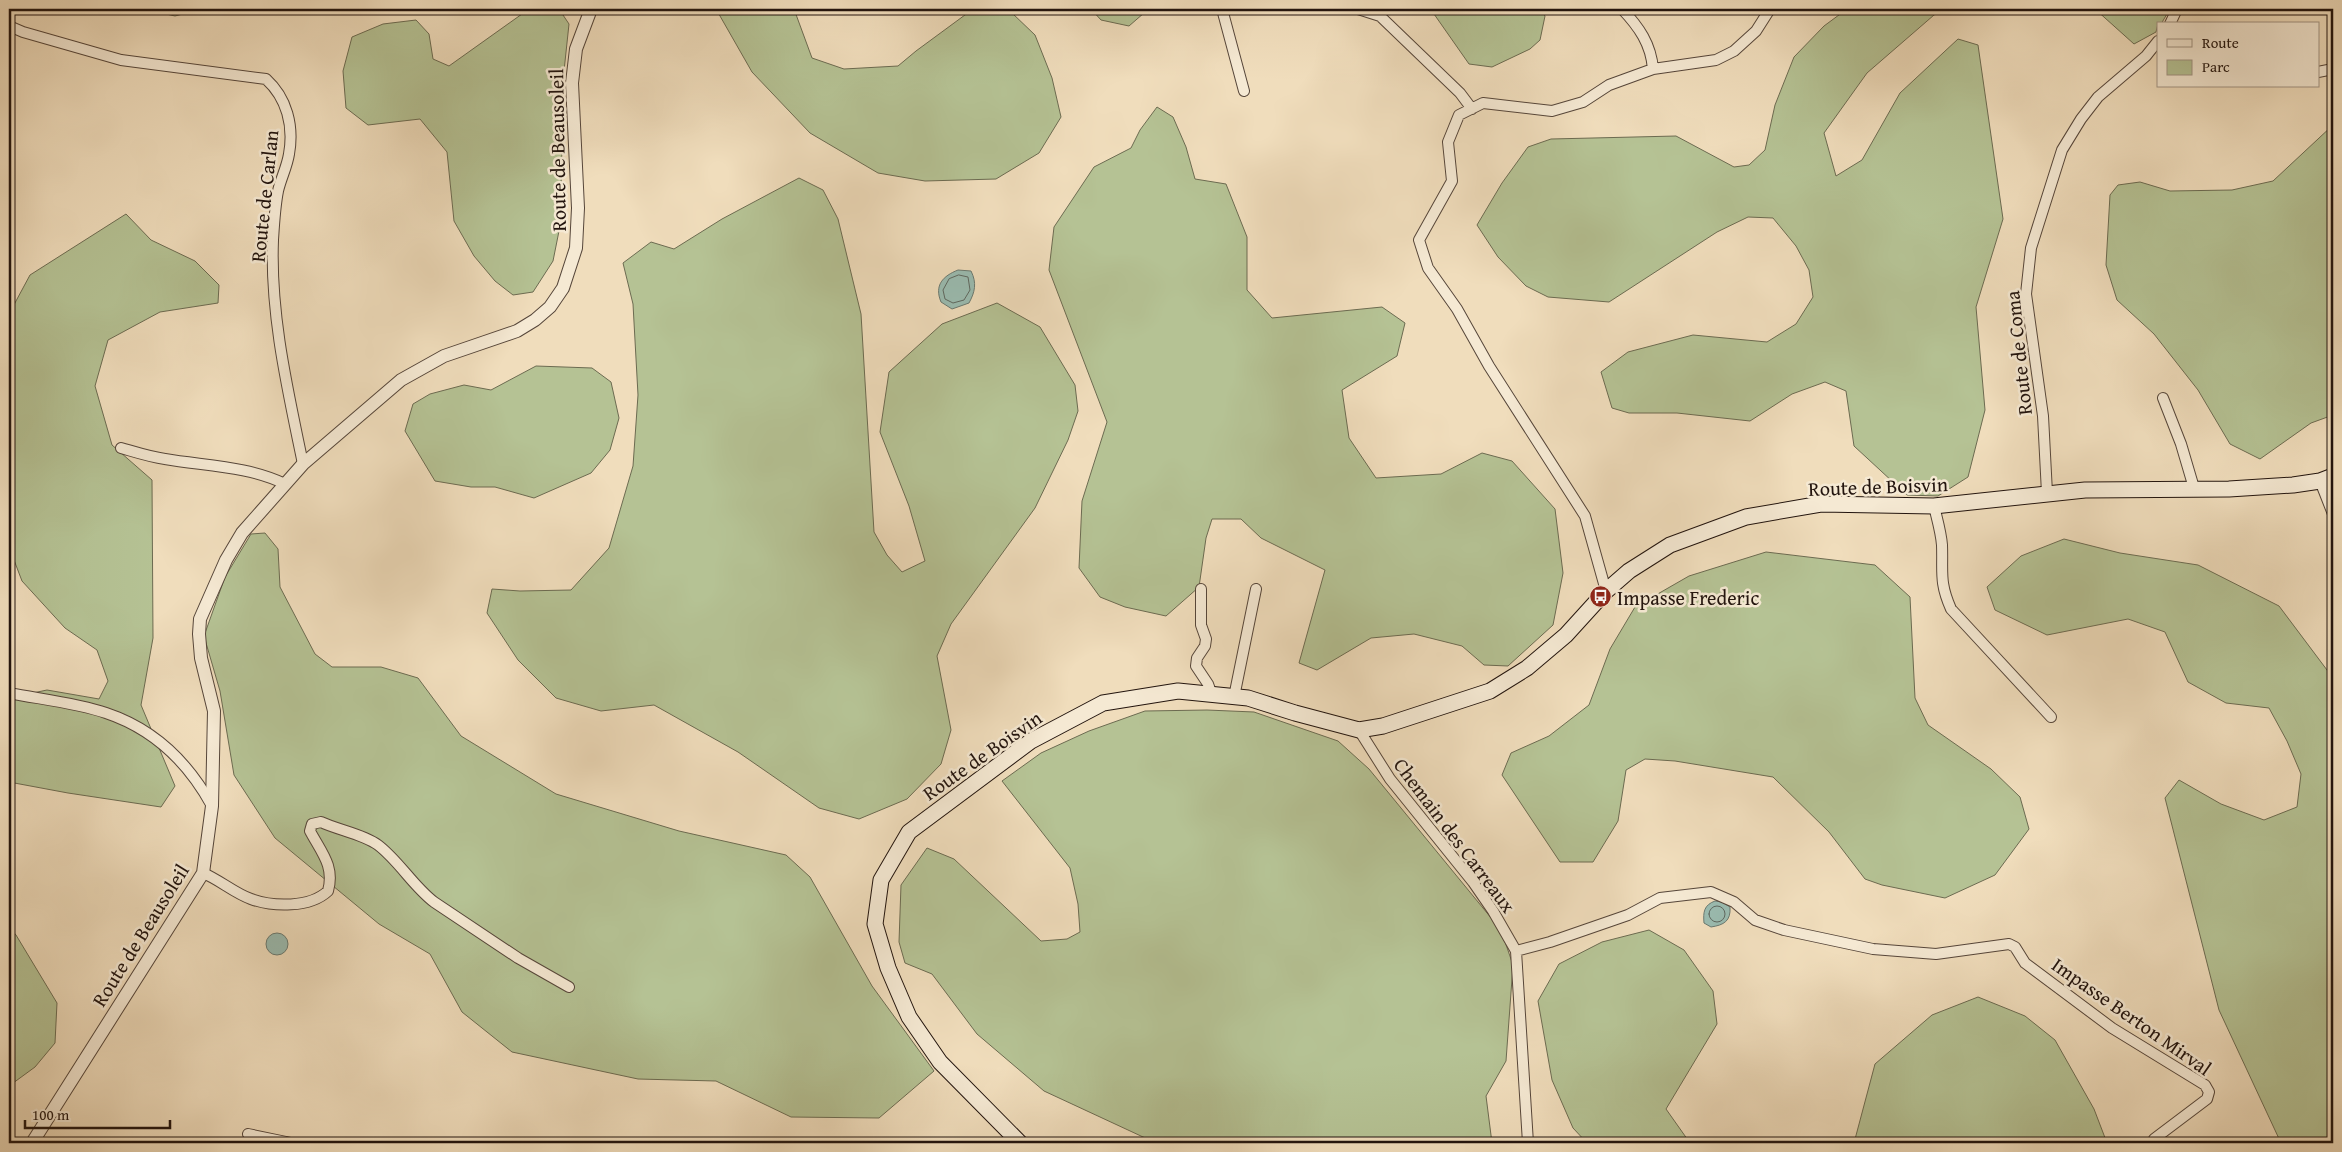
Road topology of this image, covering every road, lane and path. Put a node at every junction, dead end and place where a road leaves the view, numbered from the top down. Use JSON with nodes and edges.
{"nodes":[{"id":1,"x":591,"y":9,"type":"edge"},
{"id":2,"x":1222,"y":9,"type":"edge"},
{"id":3,"x":1358,"y":9,"type":"edge"},
{"id":4,"x":1622,"y":9,"type":"edge"},
{"id":5,"x":1770,"y":9,"type":"edge"},
{"id":6,"x":2177,"y":9,"type":"edge"},
{"id":7,"x":2171,"y":22,"type":"edge"},
{"id":8,"x":9,"y":26,"type":"edge"},
{"id":9,"x":2157,"y":44,"type":"edge"},
{"id":10,"x":1653,"y":69,"type":"junction"},
{"id":11,"x":2333,"y":69,"type":"edge"},
{"id":12,"x":2320,"y":72,"type":"edge"},
{"id":13,"x":1244,"y":92,"type":"dead end"},
{"id":14,"x":1472,"y":109,"type":"junction"},
{"id":15,"x":2163,"y":398,"type":"dead end"},
{"id":16,"x":120,"y":448,"type":"dead end"},
{"id":17,"x":303,"y":464,"type":"junction"},
{"id":18,"x":2327,"y":479,"type":"edge"},
{"id":19,"x":285,"y":484,"type":"junction"},
{"id":20,"x":2194,"y":488,"type":"junction"},
{"id":21,"x":2047,"y":493,"type":"junction"},
{"id":22,"x":1934,"y":506,"type":"junction"},
{"id":23,"x":2333,"y":514,"type":"edge"},
{"id":24,"x":1201,"y":589,"type":"dead end"},
{"id":25,"x":1256,"y":589,"type":"dead end"},
{"id":26,"x":1606,"y":592,"type":"junction"},
{"id":27,"x":9,"y":693,"type":"edge"},
{"id":28,"x":1212,"y":695,"type":"junction"},
{"id":29,"x":1234,"y":697,"type":"junction"},
{"id":30,"x":2052,"y":717,"type":"dead end"},
{"id":31,"x":1360,"y":730,"type":"junction"},
{"id":32,"x":212,"y":806,"type":"junction"},
{"id":33,"x":203,"y":873,"type":"junction"},
{"id":34,"x":1516,"y":952,"type":"junction"},
{"id":35,"x":570,"y":987,"type":"dead end"},
{"id":36,"x":248,"y":1134,"type":"dead end"},
{"id":37,"x":2154,"y":1139,"type":"dead end"},
{"id":38,"x":32,"y":1143,"type":"edge"},
{"id":39,"x":292,"y":1143,"type":"edge"},
{"id":40,"x":1020,"y":1143,"type":"edge"},
{"id":41,"x":1528,"y":1143,"type":"edge"}],
"edges":[{"from":1,"to":17,"type":"street","name":"Route de Beausoleil"},
{"from":2,"to":13,"type":"street"},
{"from":3,"to":14,"type":"street"},
{"from":4,"to":10,"type":"street"},
{"from":5,"to":10,"type":"street"},
{"from":6,"to":7,"type":"street"},
{"from":8,"to":17,"type":"street","name":"Route de Carlan"},
{"from":9,"to":21,"type":"street","name":"Route de Coma"},
{"from":10,"to":14,"type":"street"},
{"from":11,"to":12,"type":"street"},
{"from":14,"to":26,"type":"street"},
{"from":15,"to":20,"type":"street"},
{"from":16,"to":19,"type":"street"},
{"from":17,"to":19,"type":"street","name":"Route de Beausoleil"},
{"from":18,"to":20,"type":"main road","name":"Route de Boisvin"},
{"from":18,"to":23,"type":"street"},
{"from":19,"to":32,"type":"street","name":"Route de Beausoleil"},
{"from":20,"to":21,"type":"main road","name":"Route de Boisvin"},
{"from":21,"to":22,"type":"main road","name":"Route de Boisvin"},
{"from":22,"to":26,"type":"main road","name":"Route de Boisvin"},
{"from":22,"to":30,"type":"street"},
{"from":24,"to":28,"type":"street"},
{"from":25,"to":29,"type":"street"},
{"from":26,"to":31,"type":"main road","name":"Route de Boisvin"},
{"from":27,"to":32,"type":"street"},
{"from":28,"to":29,"type":"main road","name":"Route de Boisvin"},
{"from":28,"to":40,"type":"main road","name":"Route de Boisvin"},
{"from":29,"to":31,"type":"main road","name":"Route de Boisvin"},
{"from":31,"to":34,"type":"street","name":"Chemain des Carreaux"},
{"from":32,"to":33,"type":"street","name":"Route de Beausoleil"},
{"from":33,"to":35,"type":"street"},
{"from":33,"to":38,"type":"street","name":"Route de Beausoleil"},
{"from":34,"to":37,"type":"street","name":"Impasse Berton Mirval"},
{"from":34,"to":41,"type":"street","name":"Chemain des Carreaux"},
{"from":36,"to":39,"type":"street"}]}
